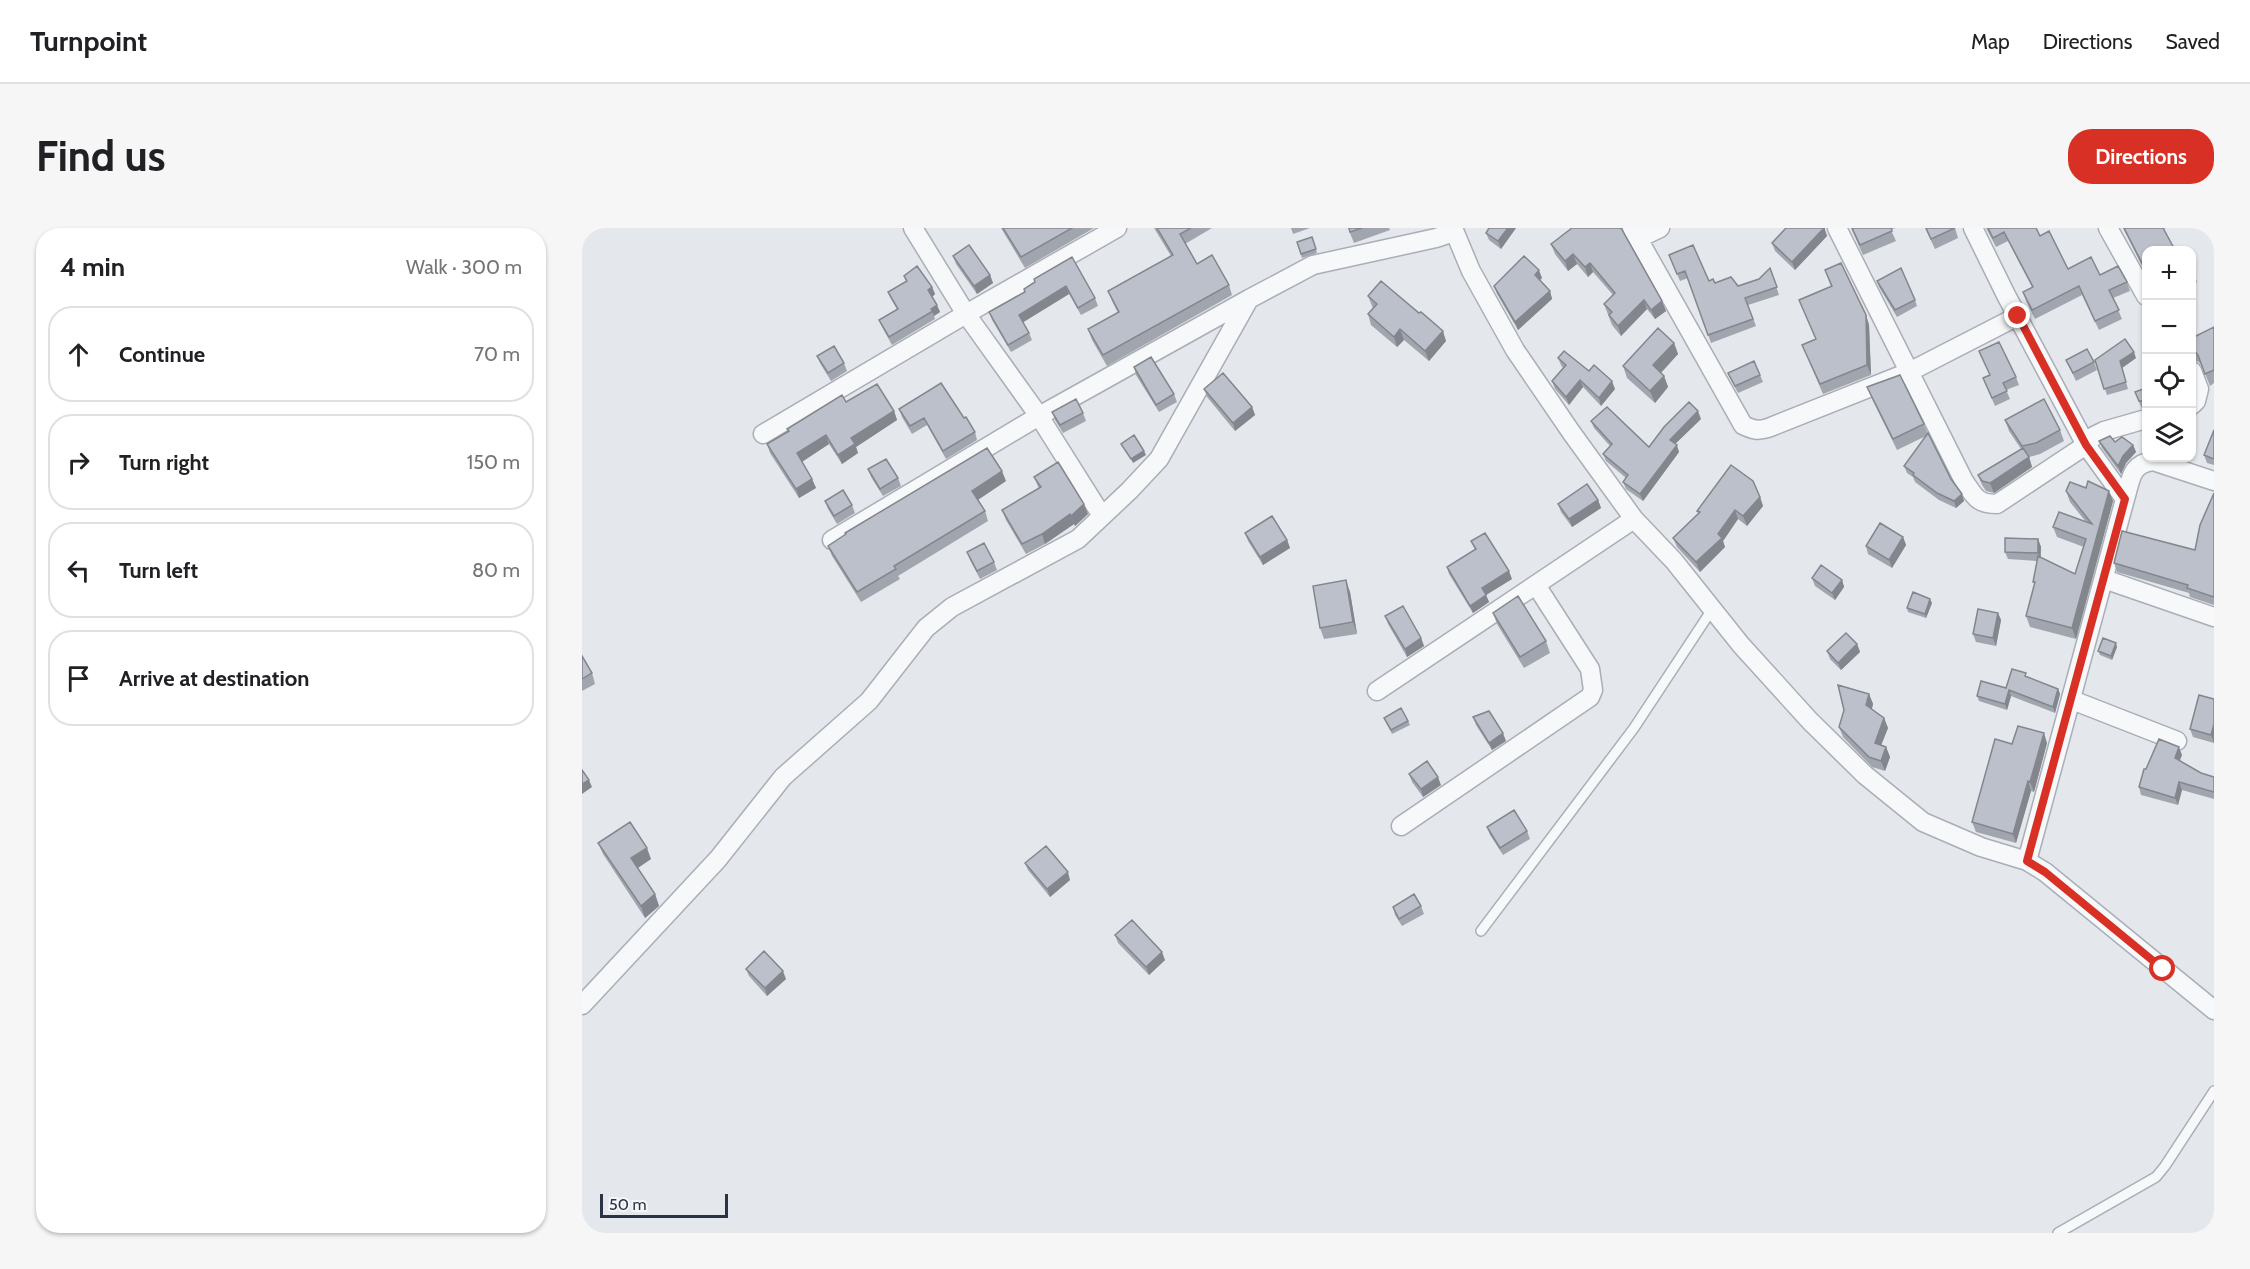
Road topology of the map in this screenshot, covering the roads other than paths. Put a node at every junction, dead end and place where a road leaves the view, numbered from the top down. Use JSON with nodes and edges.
{"nodes":[{"id":1,"x":913,"y":228,"type":"edge"},
{"id":2,"x":1117,"y":228,"type":"edge"},
{"id":3,"x":1660,"y":228,"type":"edge"},
{"id":4,"x":1837,"y":228,"type":"edge"},
{"id":5,"x":1973,"y":228,"type":"edge"},
{"id":6,"x":2108,"y":228,"type":"edge"},
{"id":7,"x":1454,"y":230,"type":"edge"},
{"id":8,"x":1635,"y":233,"type":"edge"},
{"id":9,"x":2142,"y":289,"type":"edge"},
{"id":10,"x":1249,"y":299,"type":"junction"},
{"id":11,"x":966,"y":314,"type":"junction"},
{"id":12,"x":2018,"y":316,"type":"junction"},
{"id":13,"x":1910,"y":372,"type":"junction"},
{"id":14,"x":2196,"y":381,"type":"edge"},
{"id":15,"x":2196,"y":401,"type":"edge"},
{"id":16,"x":1039,"y":416,"type":"junction"},
{"id":17,"x":2142,"y":420,"type":"edge"},
{"id":18,"x":763,"y":434,"type":"dead end"},
{"id":19,"x":2086,"y":445,"type":"junction"},
{"id":20,"x":2214,"y":481,"type":"edge"},
{"id":21,"x":2125,"y":499,"type":"junction"},
{"id":22,"x":1102,"y":516,"type":"junction"},
{"id":23,"x":1634,"y":519,"type":"junction"},
{"id":24,"x":832,"y":540,"type":"edge"},
{"id":25,"x":2104,"y":579,"type":"junction"},
{"id":26,"x":1536,"y":585,"type":"junction"},
{"id":27,"x":1713,"y":608,"type":"junction"},
{"id":28,"x":2214,"y":617,"type":"edge"},
{"id":29,"x":1377,"y":691,"type":"dead end"},
{"id":30,"x":2072,"y":700,"type":"junction"},
{"id":31,"x":2177,"y":741,"type":"dead end"},
{"id":32,"x":1401,"y":826,"type":"dead end"},
{"id":33,"x":2027,"y":861,"type":"junction"},
{"id":34,"x":1481,"y":931,"type":"dead end"},
{"id":35,"x":582,"y":1005,"type":"edge"},
{"id":36,"x":2214,"y":1010,"type":"edge"},
{"id":37,"x":2214,"y":1091,"type":"edge"},
{"id":38,"x":2058,"y":1233,"type":"edge"}],
"edges":[{"from":1,"to":11,"type":"street"},
{"from":2,"to":11,"type":"street"},
{"from":3,"to":8,"type":"street"},
{"from":4,"to":13,"type":"street"},
{"from":5,"to":12,"type":"street"},
{"from":6,"to":9,"type":"street"},
{"from":7,"to":10,"type":"street"},
{"from":7,"to":23,"type":"street"},
{"from":8,"to":13,"type":"street"},
{"from":10,"to":16,"type":"street"},
{"from":10,"to":22,"type":"street"},
{"from":11,"to":16,"type":"street"},
{"from":11,"to":18,"type":"street"},
{"from":12,"to":13,"type":"street"},
{"from":12,"to":19,"type":"street"},
{"from":13,"to":19,"type":"street"},
{"from":14,"to":15,"type":"street"},
{"from":16,"to":22,"type":"street"},
{"from":16,"to":24,"type":"street"},
{"from":17,"to":19,"type":"street"},
{"from":19,"to":21,"type":"street"},
{"from":20,"to":21,"type":"street"},
{"from":21,"to":25,"type":"street"},
{"from":22,"to":35,"type":"street"},
{"from":23,"to":26,"type":"street"},
{"from":23,"to":27,"type":"street"},
{"from":25,"to":28,"type":"street"},
{"from":25,"to":30,"type":"street"},
{"from":26,"to":29,"type":"street"},
{"from":26,"to":32,"type":"street"},
{"from":27,"to":33,"type":"street"},
{"from":27,"to":34,"type":"lane"},
{"from":30,"to":31,"type":"street"},
{"from":30,"to":33,"type":"street"},
{"from":33,"to":36,"type":"street"},
{"from":37,"to":38,"type":"lane"}]}
